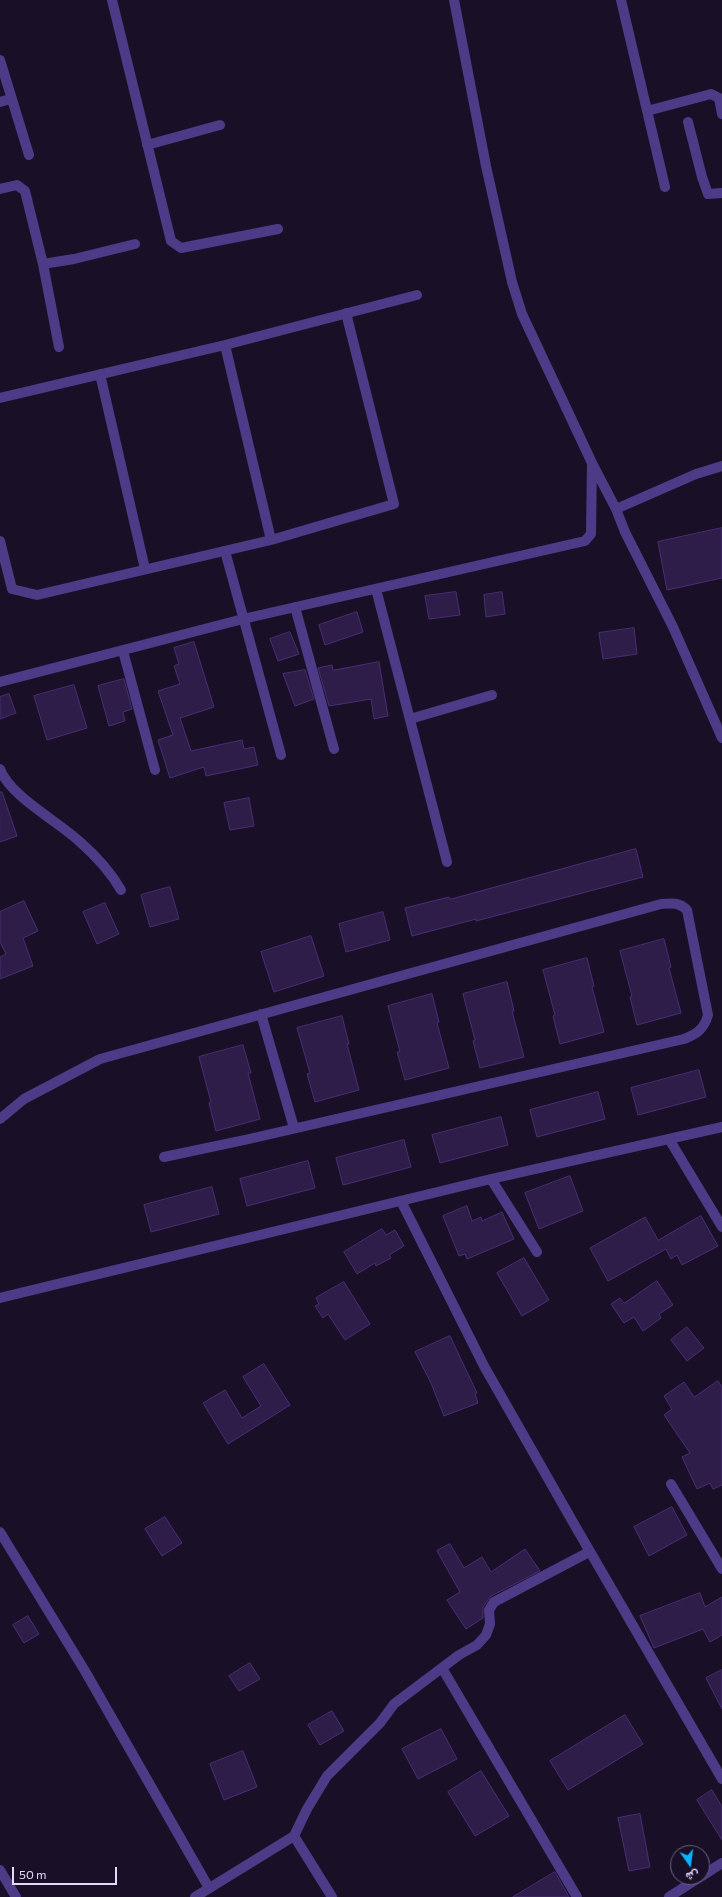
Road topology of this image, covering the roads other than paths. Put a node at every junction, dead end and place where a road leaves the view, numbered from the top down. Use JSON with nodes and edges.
{"nodes":[{"id":1,"x":112,"y":0,"type":"edge"},
{"id":2,"x":454,"y":0,"type":"edge"},
{"id":3,"x":622,"y":0,"type":"edge"},
{"id":4,"x":0,"y":60,"type":"edge"},
{"id":5,"x":11,"y":99,"type":"junction"},
{"id":6,"x":0,"y":102,"type":"edge"},
{"id":7,"x":647,"y":110,"type":"junction"},
{"id":8,"x":722,"y":114,"type":"edge"},
{"id":9,"x":688,"y":122,"type":"dead end"},
{"id":10,"x":220,"y":125,"type":"dead end"},
{"id":11,"x":147,"y":145,"type":"junction"},
{"id":12,"x":29,"y":155,"type":"dead end"},
{"id":13,"x":665,"y":187,"type":"dead end"},
{"id":14,"x":0,"y":189,"type":"edge"},
{"id":15,"x":722,"y":193,"type":"edge"},
{"id":16,"x":278,"y":229,"type":"dead end"},
{"id":17,"x":135,"y":244,"type":"dead end"},
{"id":18,"x":43,"y":264,"type":"junction"},
{"id":19,"x":416,"y":295,"type":"dead end"},
{"id":20,"x":346,"y":313,"type":"junction"},
{"id":21,"x":225,"y":344,"type":"junction"},
{"id":22,"x":59,"y":347,"type":"dead end"},
{"id":23,"x":100,"y":374,"type":"junction"},
{"id":24,"x":0,"y":398,"type":"edge"},
{"id":25,"x":592,"y":463,"type":"junction"},
{"id":26,"x":722,"y":466,"type":"edge"},
{"id":27,"x":616,"y":509,"type":"junction"},
{"id":28,"x":271,"y":540,"type":"junction"},
{"id":29,"x":0,"y":541,"type":"edge"},
{"id":30,"x":225,"y":551,"type":"junction"},
{"id":31,"x":146,"y":569,"type":"junction"},
{"id":32,"x":376,"y":588,"type":"junction"},
{"id":33,"x":295,"y":607,"type":"junction"},
{"id":34,"x":243,"y":619,"type":"junction"},
{"id":35,"x":123,"y":651,"type":"junction"},
{"id":36,"x":0,"y":682,"type":"edge"},
{"id":37,"x":492,"y":696,"type":"dead end"},
{"id":38,"x":410,"y":719,"type":"junction"},
{"id":39,"x":722,"y":738,"type":"edge"},
{"id":40,"x":334,"y":749,"type":"dead end"},
{"id":41,"x":281,"y":755,"type":"dead end"},
{"id":42,"x":0,"y":769,"type":"edge"},
{"id":43,"x":155,"y":770,"type":"dead end"},
{"id":44,"x":447,"y":862,"type":"dead end"},
{"id":45,"x":121,"y":890,"type":"dead end"},
{"id":46,"x":261,"y":1014,"type":"junction"},
{"id":47,"x":0,"y":1119,"type":"edge"},
{"id":48,"x":722,"y":1127,"type":"edge"},
{"id":49,"x":294,"y":1128,"type":"junction"},
{"id":50,"x":669,"y":1139,"type":"junction"},
{"id":51,"x":164,"y":1157,"type":"dead end"},
{"id":52,"x":491,"y":1179,"type":"junction"},
{"id":53,"x":401,"y":1202,"type":"junction"},
{"id":54,"x":722,"y":1228,"type":"edge"},
{"id":55,"x":537,"y":1252,"type":"dead end"},
{"id":56,"x":0,"y":1298,"type":"edge"},
{"id":57,"x":671,"y":1484,"type":"dead end"},
{"id":58,"x":0,"y":1532,"type":"edge"},
{"id":59,"x":590,"y":1552,"type":"junction"},
{"id":60,"x":722,"y":1569,"type":"edge"},
{"id":61,"x":442,"y":1668,"type":"junction"},
{"id":62,"x":722,"y":1779,"type":"edge"},
{"id":63,"x":294,"y":1836,"type":"junction"},
{"id":64,"x":722,"y":1863,"type":"edge"},
{"id":65,"x":0,"y":1870,"type":"edge"},
{"id":66,"x":710,"y":1870,"type":"edge"},
{"id":67,"x":687,"y":1885,"type":"edge"},
{"id":68,"x":209,"y":1888,"type":"junction"},
{"id":69,"x":16,"y":1897,"type":"edge"},
{"id":70,"x":195,"y":1897,"type":"edge"},
{"id":71,"x":332,"y":1897,"type":"edge"},
{"id":72,"x":577,"y":1897,"type":"edge"},
{"id":73,"x":669,"y":1897,"type":"edge"}],
"edges":[{"from":1,"to":11,"type":"street"},
{"from":2,"to":25,"type":"street"},
{"from":3,"to":7,"type":"street"},
{"from":4,"to":5,"type":"street"},
{"from":5,"to":6,"type":"street"},
{"from":5,"to":12,"type":"street"},
{"from":7,"to":8,"type":"street"},
{"from":7,"to":13,"type":"street"},
{"from":9,"to":15,"type":"street"},
{"from":10,"to":11,"type":"street"},
{"from":11,"to":16,"type":"street"},
{"from":14,"to":18,"type":"street"},
{"from":17,"to":18,"type":"street"},
{"from":18,"to":22,"type":"street"},
{"from":19,"to":20,"type":"street"},
{"from":20,"to":21,"type":"street"},
{"from":20,"to":28,"type":"street"},
{"from":21,"to":23,"type":"street"},
{"from":21,"to":28,"type":"street"},
{"from":23,"to":24,"type":"street"},
{"from":23,"to":31,"type":"street"},
{"from":25,"to":27,"type":"street"},
{"from":25,"to":32,"type":"street"},
{"from":26,"to":27,"type":"street"},
{"from":27,"to":39,"type":"street"},
{"from":28,"to":30,"type":"street"},
{"from":29,"to":31,"type":"street"},
{"from":30,"to":31,"type":"street"},
{"from":30,"to":34,"type":"street"},
{"from":32,"to":33,"type":"street"},
{"from":32,"to":38,"type":"street"},
{"from":33,"to":34,"type":"street"},
{"from":33,"to":40,"type":"street"},
{"from":34,"to":35,"type":"street"},
{"from":34,"to":41,"type":"street"},
{"from":35,"to":36,"type":"street"},
{"from":35,"to":43,"type":"street"},
{"from":37,"to":38,"type":"street"},
{"from":38,"to":44,"type":"street"},
{"from":42,"to":45,"type":"street"},
{"from":46,"to":47,"type":"street"},
{"from":46,"to":49,"type":"street"},
{"from":46,"to":49,"type":"street"},
{"from":48,"to":50,"type":"street"},
{"from":49,"to":51,"type":"street"},
{"from":50,"to":52,"type":"street"},
{"from":50,"to":54,"type":"street"},
{"from":52,"to":53,"type":"street"},
{"from":52,"to":55,"type":"street"},
{"from":53,"to":56,"type":"street"},
{"from":53,"to":59,"type":"street"},
{"from":57,"to":60,"type":"street"},
{"from":58,"to":68,"type":"street"},
{"from":59,"to":61,"type":"street"},
{"from":59,"to":62,"type":"street"},
{"from":61,"to":63,"type":"street"},
{"from":61,"to":72,"type":"street"},
{"from":63,"to":68,"type":"street"},
{"from":63,"to":71,"type":"street"},
{"from":64,"to":66,"type":"street"},
{"from":65,"to":69,"type":"street"},
{"from":67,"to":73,"type":"street"},
{"from":68,"to":70,"type":"street"}]}
